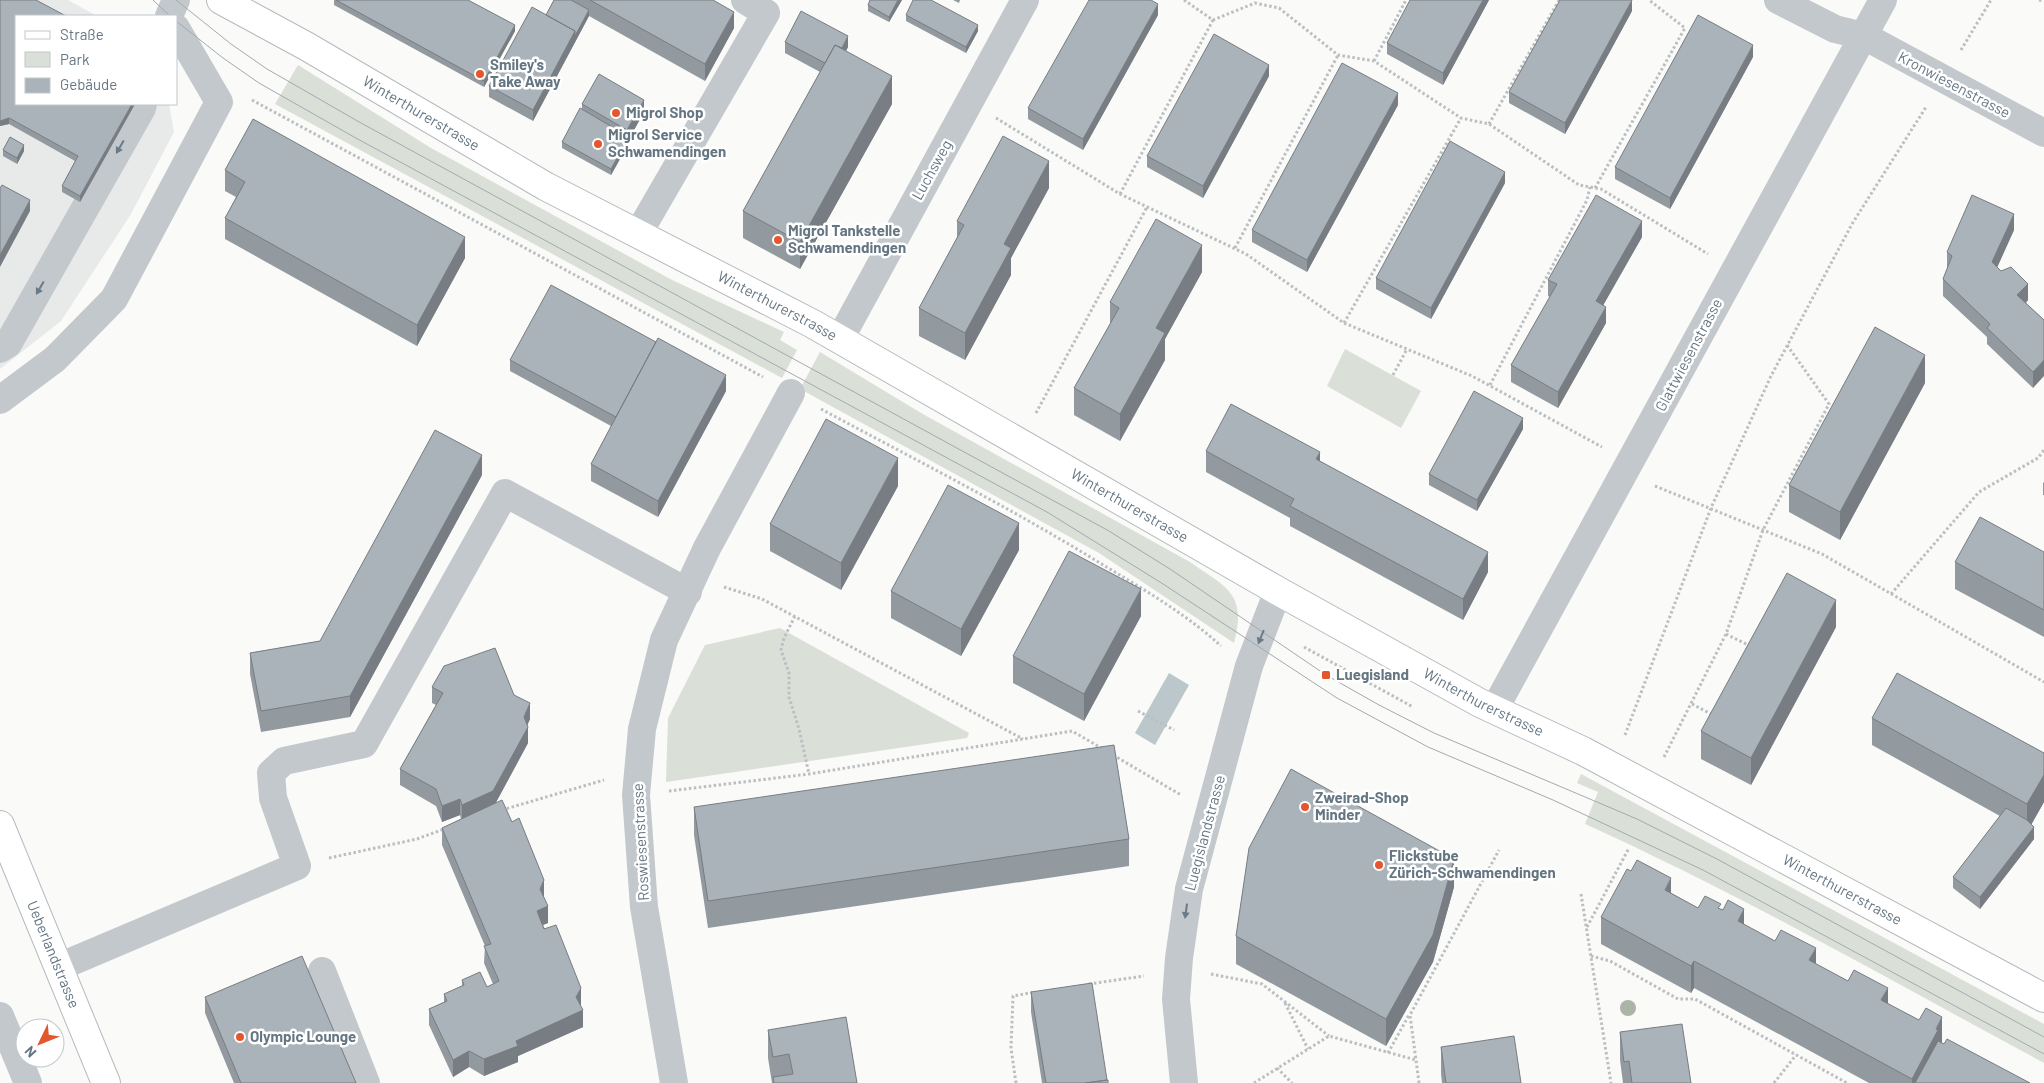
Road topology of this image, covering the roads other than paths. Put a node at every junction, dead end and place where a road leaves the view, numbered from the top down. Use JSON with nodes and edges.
{"nodes":[{"id":1,"x":221,"y":0,"type":"edge"},
{"id":2,"x":744,"y":0,"type":"edge"},
{"id":3,"x":1025,"y":0,"type":"edge"},
{"id":4,"x":1778,"y":0,"type":"edge"},
{"id":5,"x":1883,"y":0,"type":"edge"},
{"id":6,"x":178,"y":26,"type":"edge"},
{"id":7,"x":1864,"y":36,"type":"junction"},
{"id":8,"x":142,"y":105,"type":"edge"},
{"id":9,"x":2044,"y":134,"type":"edge"},
{"id":10,"x":638,"y":234,"type":"junction"},
{"id":11,"x":840,"y":339,"type":"junction"},
{"id":12,"x":0,"y":349,"type":"edge"},
{"id":13,"x":791,"y":393,"type":"road end"},
{"id":14,"x":0,"y":400,"type":"edge"},
{"id":15,"x":691,"y":585,"type":"junction"},
{"id":16,"x":1278,"y":591,"type":"junction"},
{"id":17,"x":1494,"y":710,"type":"junction"},
{"id":18,"x":0,"y":825,"type":"edge"},
{"id":19,"x":59,"y":967,"type":"junction"},
{"id":20,"x":322,"y":971,"type":"dead end"},
{"id":21,"x":2044,"y":998,"type":"edge"},
{"id":22,"x":0,"y":1016,"type":"edge"},
{"id":23,"x":28,"y":1083,"type":"edge"},
{"id":24,"x":106,"y":1083,"type":"edge"},
{"id":25,"x":366,"y":1083,"type":"edge"},
{"id":26,"x":674,"y":1083,"type":"edge"},
{"id":27,"x":1184,"y":1083,"type":"edge"}],
"edges":[{"from":1,"to":10,"type":"main road","name":"Winterthurerstrasse"},
{"from":2,"to":10,"type":"street"},
{"from":3,"to":11,"type":"street","name":"Luchsweg"},
{"from":4,"to":7,"type":"street","name":"Kronwiesenstrasse"},
{"from":5,"to":7,"type":"street","name":"Glattwiesenstrasse"},
{"from":6,"to":14,"type":"street"},
{"from":7,"to":9,"type":"street","name":"Kronwiesenstrasse"},
{"from":7,"to":17,"type":"street","name":"Glattwiesenstrasse"},
{"from":8,"to":12,"type":"street","one_way":true},
{"from":10,"to":11,"type":"main road","name":"Winterthurerstrasse"},
{"from":11,"to":16,"type":"main road","name":"Winterthurerstrasse"},
{"from":13,"to":15,"type":"street","name":"Roswiesenstrasse"},
{"from":15,"to":19,"type":"street"},
{"from":15,"to":26,"type":"street","name":"Roswiesenstrasse"},
{"from":16,"to":17,"type":"main road","name":"Winterthurerstrasse"},
{"from":16,"to":27,"type":"street","name":"Luegislandstrasse","one_way":true},
{"from":17,"to":21,"type":"main road","name":"Winterthurerstrasse"},
{"from":18,"to":19,"type":"main road","name":"Ueberlandstrasse"},
{"from":19,"to":24,"type":"main road","name":"Ueberlandstrasse"},
{"from":20,"to":25,"type":"street"},
{"from":22,"to":23,"type":"street"}]}
